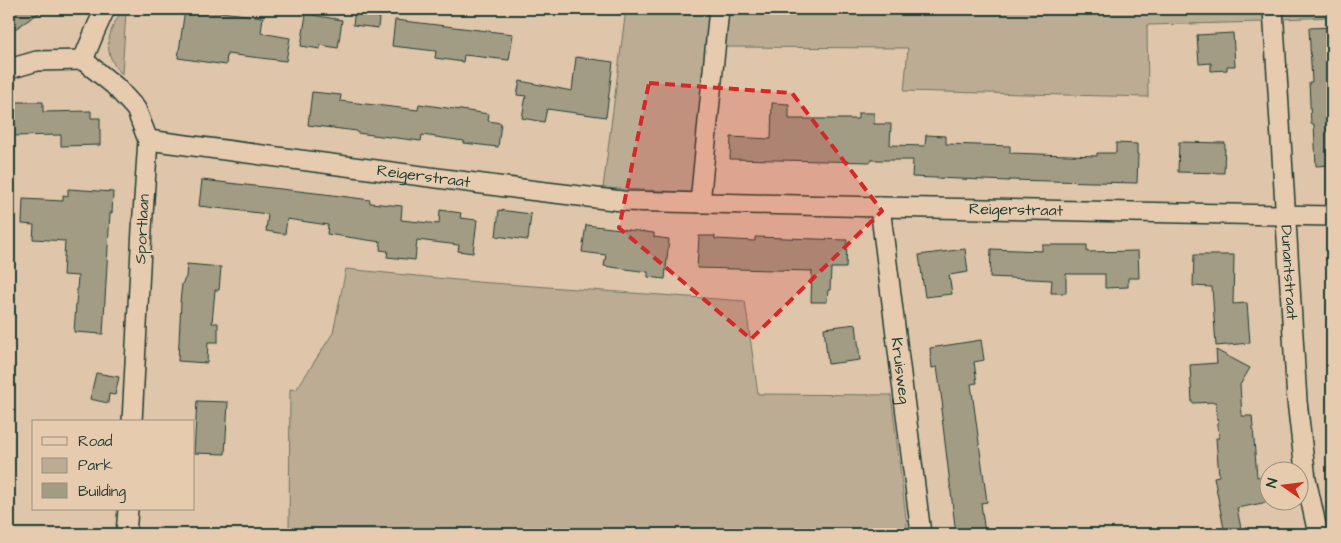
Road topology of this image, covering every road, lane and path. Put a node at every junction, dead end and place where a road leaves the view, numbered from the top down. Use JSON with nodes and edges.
{"nodes":[{"id":1,"x":105,"y":9,"type":"edge"},
{"id":2,"x":719,"y":9,"type":"edge"},
{"id":3,"x":1273,"y":9,"type":"edge"},
{"id":4,"x":84,"y":60,"type":"junction"},
{"id":5,"x":9,"y":69,"type":"edge"},
{"id":6,"x":148,"y":140,"type":"junction"},
{"id":7,"x":700,"y":203,"type":"junction"},
{"id":8,"x":880,"y":207,"type":"junction"},
{"id":9,"x":1287,"y":215,"type":"junction"},
{"id":10,"x":1332,"y":216,"type":"edge"},
{"id":11,"x":132,"y":420,"type":"edge"},
{"id":12,"x":128,"y":510,"type":"edge"},
{"id":13,"x":126,"y":534,"type":"edge"},
{"id":14,"x":922,"y":534,"type":"edge"},
{"id":15,"x":1318,"y":534,"type":"edge"}],
"edges":[{"from":1,"to":4,"type":"street"},
{"from":2,"to":7,"type":"street"},
{"from":3,"to":9,"type":"street","name":"Dunantstraat"},
{"from":4,"to":5,"type":"street"},
{"from":4,"to":6,"type":"street","name":"Sportlaan"},
{"from":6,"to":7,"type":"street","name":"Reigerstraat"},
{"from":6,"to":11,"type":"street","name":"Sportlaan"},
{"from":7,"to":8,"type":"street","name":"Reigerstraat"},
{"from":8,"to":9,"type":"street","name":"Reigerstraat"},
{"from":8,"to":14,"type":"street","name":"Kruisweg"},
{"from":9,"to":10,"type":"street","name":"Reigerstraat"},
{"from":9,"to":15,"type":"street","name":"Dunantstraat"},
{"from":12,"to":13,"type":"street"}]}
